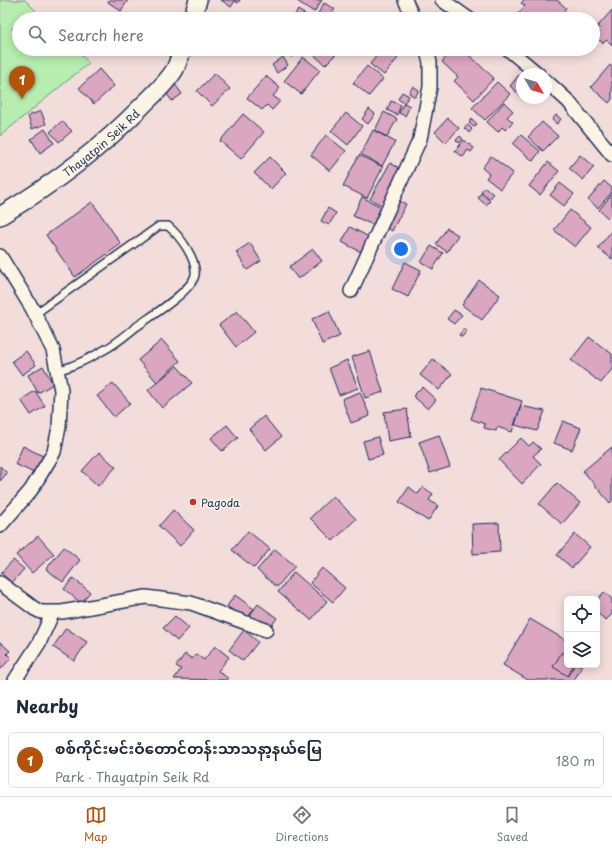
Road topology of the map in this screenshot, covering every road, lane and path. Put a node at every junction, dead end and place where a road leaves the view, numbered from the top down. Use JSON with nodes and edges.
{"nodes":[{"id":1,"x":198,"y":0,"type":"edge"},
{"id":2,"x":405,"y":0,"type":"edge"},
{"id":3,"x":442,"y":0,"type":"edge"},
{"id":4,"x":194,"y":12,"type":"edge"},
{"id":5,"x":411,"y":12,"type":"edge"},
{"id":6,"x":460,"y":12,"type":"edge"},
{"id":7,"x":180,"y":56,"type":"edge"},
{"id":8,"x":428,"y":56,"type":"edge"},
{"id":9,"x":516,"y":56,"type":"edge"},
{"id":10,"x":531,"y":68,"type":"edge"},
{"id":11,"x":552,"y":86,"type":"edge"},
{"id":12,"x":612,"y":155,"type":"edge"},
{"id":13,"x":0,"y":216,"type":"edge"},
{"id":14,"x":0,"y":256,"type":"edge"},
{"id":15,"x":352,"y":291,"type":"dead end"},
{"id":16,"x":35,"y":314,"type":"junction"},
{"id":17,"x":57,"y":371,"type":"junction"},
{"id":18,"x":0,"y":526,"type":"edge"},
{"id":19,"x":0,"y":583,"type":"edge"},
{"id":20,"x":53,"y":612,"type":"junction"},
{"id":21,"x":266,"y":630,"type":"dead end"},
{"id":22,"x":14,"y":680,"type":"edge"}],
"edges":[{"from":1,"to":4,"type":"street"},
{"from":2,"to":5,"type":"street"},
{"from":3,"to":6,"type":"street"},
{"from":7,"to":13,"type":"street","name":"Thayatpin Seik Rd"},
{"from":8,"to":15,"type":"street"},
{"from":9,"to":10,"type":"street"},
{"from":11,"to":12,"type":"street"},
{"from":14,"to":16,"type":"street"},
{"from":16,"to":17,"type":"street"},
{"from":16,"to":17,"type":"lane"},
{"from":17,"to":18,"type":"street"},
{"from":19,"to":20,"type":"street"},
{"from":20,"to":21,"type":"street"},
{"from":20,"to":22,"type":"street"}]}
